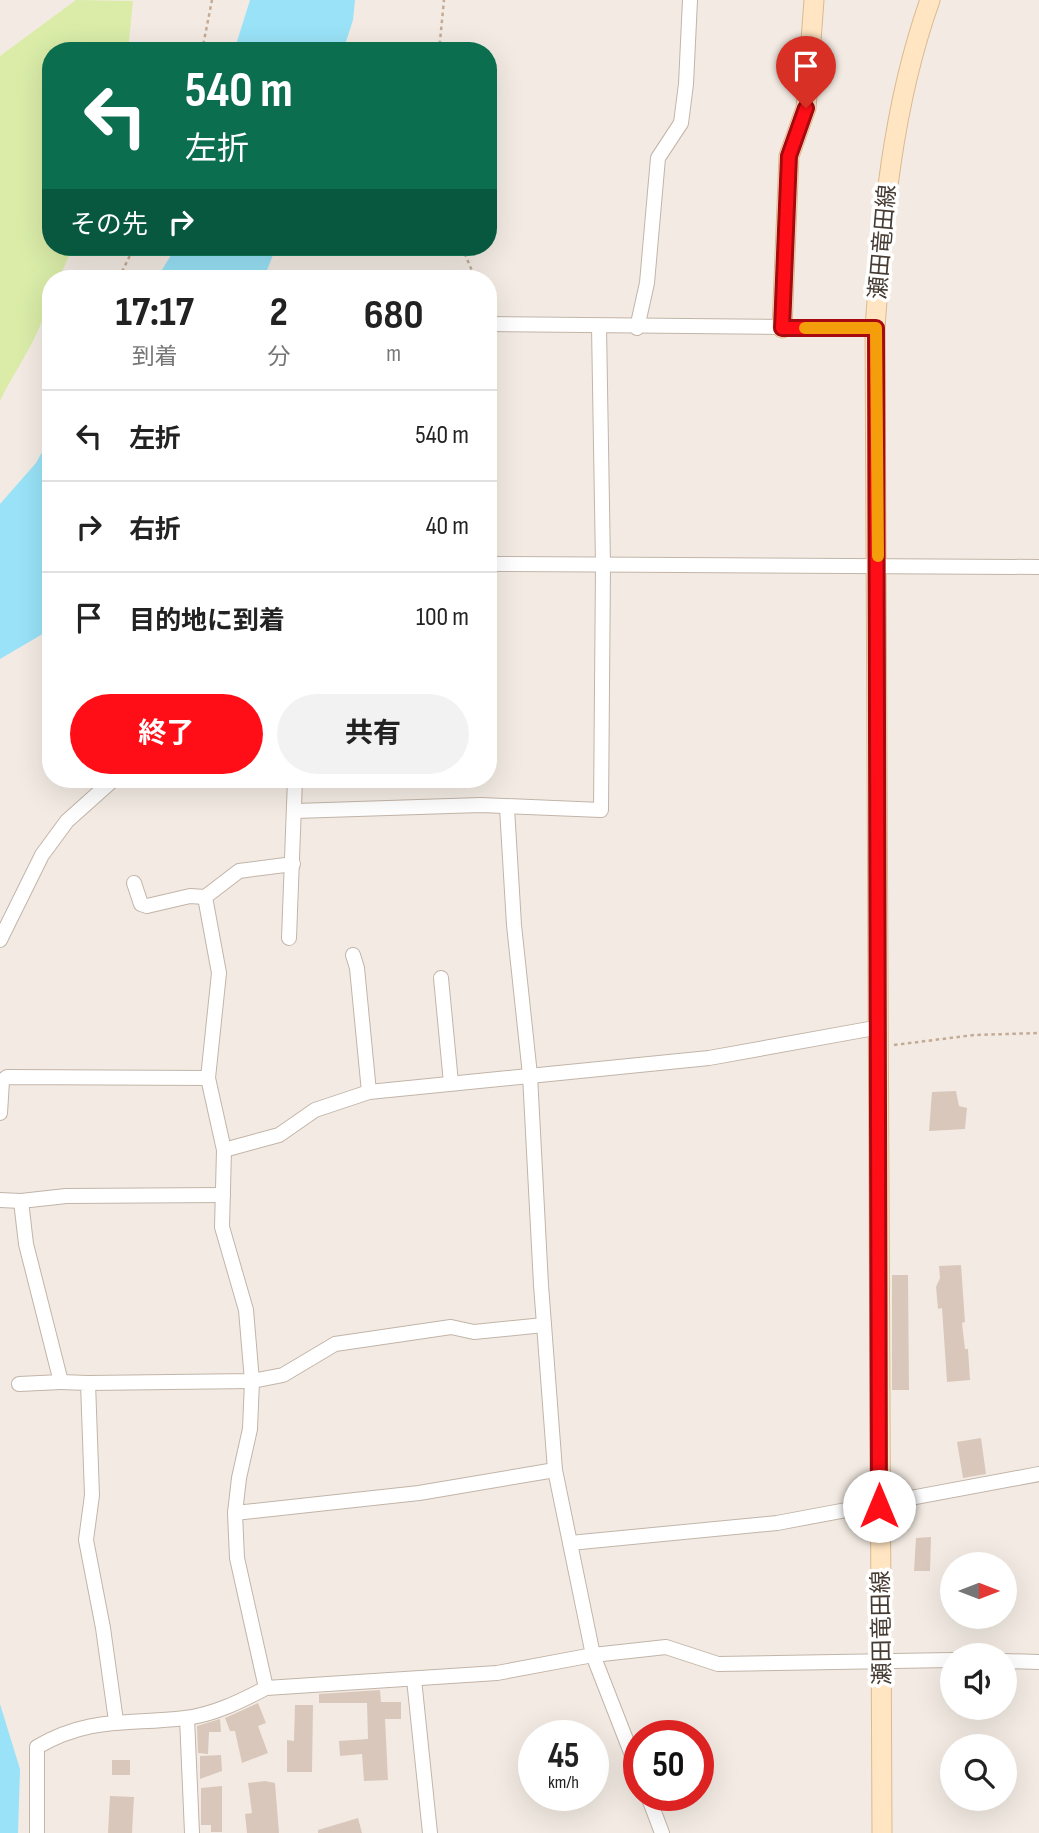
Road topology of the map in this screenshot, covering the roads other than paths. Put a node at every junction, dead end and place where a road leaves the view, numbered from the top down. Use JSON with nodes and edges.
{"nodes":[{"id":1,"x":690,"y":0,"type":"edge"},
{"id":2,"x":814,"y":0,"type":"edge"},
{"id":3,"x":930,"y":0,"type":"edge"},
{"id":4,"x":497,"y":324,"type":"edge"},
{"id":5,"x":599,"y":326,"type":"junction"},
{"id":6,"x":637,"y":328,"type":"junction"},
{"id":7,"x":782,"y":328,"type":"junction"},
{"id":8,"x":876,"y":328,"type":"junction"},
{"id":9,"x":497,"y":564,"type":"edge"},
{"id":10,"x":603,"y":565,"type":"junction"},
{"id":11,"x":878,"y":565,"type":"junction"},
{"id":12,"x":1039,"y":567,"type":"edge"},
{"id":13,"x":104,"y":788,"type":"edge"},
{"id":14,"x":295,"y":788,"type":"edge"},
{"id":15,"x":507,"y":808,"type":"junction"},
{"id":16,"x":295,"y":811,"type":"junction"},
{"id":17,"x":293,"y":864,"type":"junction"},
{"id":18,"x":134,"y":883,"type":"dead end"},
{"id":19,"x":205,"y":897,"type":"junction"},
{"id":20,"x":289,"y":938,"type":"dead end"},
{"id":21,"x":0,"y":940,"type":"edge"},
{"id":22,"x":353,"y":955,"type":"dead end"},
{"id":23,"x":441,"y":978,"type":"dead end"},
{"id":24,"x":880,"y":1037,"type":"junction"},
{"id":25,"x":530,"y":1075,"type":"junction"},
{"id":26,"x":208,"y":1078,"type":"junction"},
{"id":27,"x":451,"y":1083,"type":"junction"},
{"id":28,"x":369,"y":1092,"type":"junction"},
{"id":29,"x":0,"y":1113,"type":"edge"},
{"id":30,"x":224,"y":1150,"type":"junction"},
{"id":31,"x":223,"y":1195,"type":"junction"},
{"id":32,"x":0,"y":1200,"type":"edge"},
{"id":33,"x":21,"y":1201,"type":"junction"},
{"id":34,"x":544,"y":1325,"type":"junction"},
{"id":35,"x":252,"y":1381,"type":"junction"},
{"id":36,"x":61,"y":1382,"type":"junction"},
{"id":37,"x":88,"y":1383,"type":"junction"},
{"id":38,"x":19,"y":1384,"type":"dead end"},
{"id":39,"x":555,"y":1470,"type":"junction"},
{"id":40,"x":1039,"y":1474,"type":"edge"},
{"id":41,"x":879,"y":1506,"type":"junction"},
{"id":42,"x":235,"y":1513,"type":"junction"},
{"id":43,"x":570,"y":1542,"type":"junction"},
{"id":44,"x":593,"y":1655,"type":"junction"},
{"id":45,"x":881,"y":1659,"type":"junction"},
{"id":46,"x":940,"y":1660,"type":"edge"},
{"id":47,"x":1017,"y":1661,"type":"edge"},
{"id":48,"x":1039,"y":1662,"type":"edge"},
{"id":49,"x":414,"y":1679,"type":"junction"},
{"id":50,"x":266,"y":1688,"type":"junction"},
{"id":51,"x":187,"y":1718,"type":"junction"},
{"id":52,"x":116,"y":1721,"type":"junction"},
{"id":53,"x":623,"y":1732,"type":"edge"},
{"id":54,"x":654,"y":1811,"type":"edge"},
{"id":55,"x":37,"y":1833,"type":"edge"},
{"id":56,"x":192,"y":1833,"type":"edge"},
{"id":57,"x":430,"y":1833,"type":"edge"},
{"id":58,"x":662,"y":1833,"type":"edge"},
{"id":59,"x":882,"y":1833,"type":"edge"}],
"edges":[{"from":1,"to":6,"type":"street"},
{"from":2,"to":7,"type":"main road"},
{"from":3,"to":8,"type":"main road","name":"瀬田竜田線"},
{"from":4,"to":5,"type":"street"},
{"from":5,"to":6,"type":"street"},
{"from":5,"to":10,"type":"street"},
{"from":6,"to":7,"type":"street"},
{"from":7,"to":8,"type":"street"},
{"from":8,"to":11,"type":"main road","name":"瀬田竜田線"},
{"from":9,"to":10,"type":"street"},
{"from":10,"to":11,"type":"street"},
{"from":10,"to":15,"type":"street"},
{"from":11,"to":12,"type":"street"},
{"from":11,"to":24,"type":"main road","name":"瀬田竜田線"},
{"from":13,"to":21,"type":"street"},
{"from":14,"to":16,"type":"street"},
{"from":15,"to":16,"type":"street"},
{"from":15,"to":25,"type":"street"},
{"from":16,"to":17,"type":"street"},
{"from":17,"to":19,"type":"street"},
{"from":17,"to":20,"type":"street"},
{"from":18,"to":19,"type":"street"},
{"from":19,"to":26,"type":"street"},
{"from":22,"to":28,"type":"street"},
{"from":23,"to":27,"type":"street"},
{"from":24,"to":25,"type":"street"},
{"from":24,"to":41,"type":"main road","name":"瀬田竜田線"},
{"from":25,"to":27,"type":"street"},
{"from":25,"to":34,"type":"street"},
{"from":26,"to":29,"type":"street"},
{"from":26,"to":30,"type":"street"},
{"from":27,"to":28,"type":"street"},
{"from":28,"to":30,"type":"street"},
{"from":30,"to":31,"type":"street"},
{"from":31,"to":33,"type":"street"},
{"from":31,"to":35,"type":"street"},
{"from":32,"to":33,"type":"street"},
{"from":33,"to":36,"type":"street"},
{"from":34,"to":35,"type":"street"},
{"from":34,"to":39,"type":"street"},
{"from":35,"to":37,"type":"street"},
{"from":35,"to":42,"type":"street"},
{"from":36,"to":37,"type":"street"},
{"from":36,"to":38,"type":"street"},
{"from":37,"to":52,"type":"street"},
{"from":39,"to":42,"type":"street"},
{"from":39,"to":43,"type":"street"},
{"from":40,"to":41,"type":"street"},
{"from":41,"to":43,"type":"street"},
{"from":41,"to":45,"type":"main road","name":"瀬田竜田線"},
{"from":42,"to":50,"type":"street"},
{"from":43,"to":44,"type":"street"},
{"from":44,"to":45,"type":"street"},
{"from":44,"to":49,"type":"street"},
{"from":44,"to":53,"type":"street"},
{"from":45,"to":46,"type":"street"},
{"from":45,"to":59,"type":"main road","name":"瀬田竜田線"},
{"from":47,"to":48,"type":"street"},
{"from":49,"to":50,"type":"street"},
{"from":49,"to":57,"type":"street"},
{"from":50,"to":51,"type":"street"},
{"from":51,"to":52,"type":"street"},
{"from":51,"to":56,"type":"street"},
{"from":52,"to":55,"type":"street"},
{"from":54,"to":58,"type":"street"}]}
